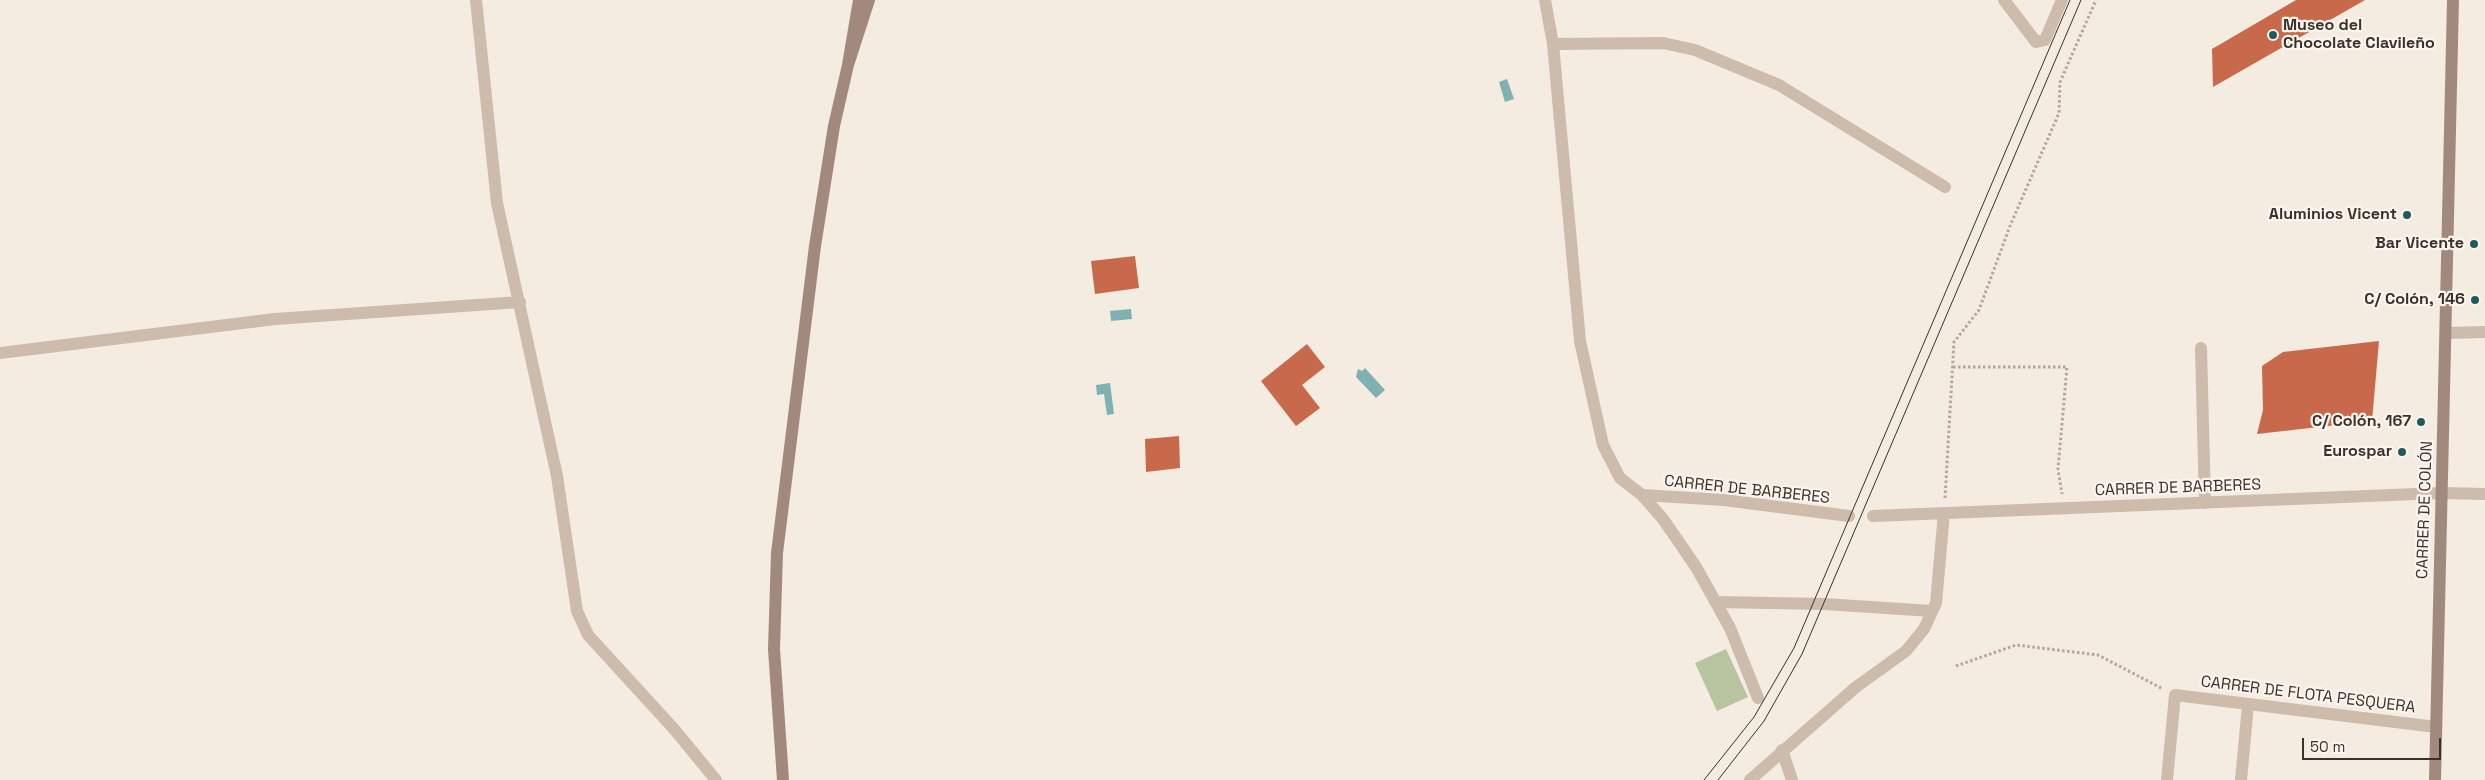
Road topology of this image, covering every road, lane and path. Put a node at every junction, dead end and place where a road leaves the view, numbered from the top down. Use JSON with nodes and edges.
{"nodes":[{"id":1,"x":476,"y":0,"type":"edge"},
{"id":2,"x":859,"y":0,"type":"edge"},
{"id":3,"x":869,"y":0,"type":"edge"},
{"id":4,"x":1545,"y":0,"type":"edge"},
{"id":5,"x":2004,"y":0,"type":"edge"},
{"id":6,"x":2062,"y":0,"type":"edge"},
{"id":7,"x":2096,"y":0,"type":"edge"},
{"id":8,"x":2453,"y":0,"type":"edge"},
{"id":9,"x":1553,"y":44,"type":"junction"},
{"id":10,"x":848,"y":65,"type":"junction"},
{"id":11,"x":1945,"y":187,"type":"dead end"},
{"id":12,"x":520,"y":302,"type":"junction"},
{"id":13,"x":2485,"y":332,"type":"edge"},
{"id":14,"x":2446,"y":333,"type":"junction"},
{"id":15,"x":2200,"y":348,"type":"dead end"},
{"id":16,"x":0,"y":353,"type":"edge"},
{"id":17,"x":1953,"y":367,"type":"junction"},
{"id":18,"x":2441,"y":493,"type":"junction"},
{"id":19,"x":2485,"y":494,"type":"edge"},
{"id":20,"x":1642,"y":495,"type":"junction"},
{"id":21,"x":2205,"y":503,"type":"junction"},
{"id":22,"x":2065,"y":509,"type":"junction"},
{"id":23,"x":1944,"y":513,"type":"junction"},
{"id":24,"x":1849,"y":516,"type":"dead end"},
{"id":25,"x":1873,"y":516,"type":"dead end"},
{"id":26,"x":1716,"y":602,"type":"junction"},
{"id":27,"x":1932,"y":611,"type":"junction"},
{"id":28,"x":1956,"y":666,"type":"dead end"},
{"id":29,"x":2175,"y":695,"type":"junction"},
{"id":30,"x":1758,"y":698,"type":"dead end"},
{"id":31,"x":2248,"y":705,"type":"junction"},
{"id":32,"x":2436,"y":727,"type":"junction"},
{"id":33,"x":1782,"y":750,"type":"junction"},
{"id":34,"x":716,"y":780,"type":"edge"},
{"id":35,"x":783,"y":780,"type":"edge"},
{"id":36,"x":1750,"y":780,"type":"edge"},
{"id":37,"x":1792,"y":780,"type":"edge"},
{"id":38,"x":2167,"y":780,"type":"edge"},
{"id":39,"x":2241,"y":780,"type":"edge"},
{"id":40,"x":2435,"y":780,"type":"edge"}],
"edges":[{"from":1,"to":12,"type":"street"},
{"from":2,"to":10,"type":"main road"},
{"from":3,"to":10,"type":"main road"},
{"from":4,"to":9,"type":"street"},
{"from":5,"to":6,"type":"street"},
{"from":7,"to":17,"type":"path"},
{"from":8,"to":14,"type":"main road","name":"CARRER DE COLÓN"},
{"from":9,"to":11,"type":"street"},
{"from":9,"to":20,"type":"street"},
{"from":10,"to":35,"type":"main road"},
{"from":12,"to":16,"type":"street"},
{"from":12,"to":34,"type":"street"},
{"from":13,"to":14,"type":"street"},
{"from":14,"to":18,"type":"main road","name":"CARRER DE COLÓN"},
{"from":15,"to":21,"type":"street"},
{"from":17,"to":22,"type":"path"},
{"from":17,"to":23,"type":"path"},
{"from":18,"to":19,"type":"street","name":"CARRER DE BARBERES"},
{"from":18,"to":21,"type":"street","name":"CARRER DE BARBERES"},
{"from":18,"to":32,"type":"main road","name":"CARRER DE COLÓN"},
{"from":20,"to":24,"type":"street","name":"CARRER DE BARBERES"},
{"from":20,"to":26,"type":"street"},
{"from":21,"to":22,"type":"street","name":"CARRER DE BARBERES"},
{"from":22,"to":23,"type":"street","name":"CARRER DE BARBERES"},
{"from":23,"to":25,"type":"street","name":"CARRER DE BARBERES"},
{"from":23,"to":27,"type":"street"},
{"from":26,"to":27,"type":"street"},
{"from":26,"to":30,"type":"street"},
{"from":27,"to":33,"type":"street"},
{"from":28,"to":29,"type":"path"},
{"from":29,"to":31,"type":"street","name":"CARRER DE FLOTA PESQUERA"},
{"from":29,"to":38,"type":"street"},
{"from":31,"to":32,"type":"street","name":"CARRER DE FLOTA PESQUERA"},
{"from":31,"to":39,"type":"street"},
{"from":32,"to":40,"type":"main road","name":"CARRER DE COLÓN"},
{"from":33,"to":36,"type":"street"},
{"from":33,"to":37,"type":"street"}]}
